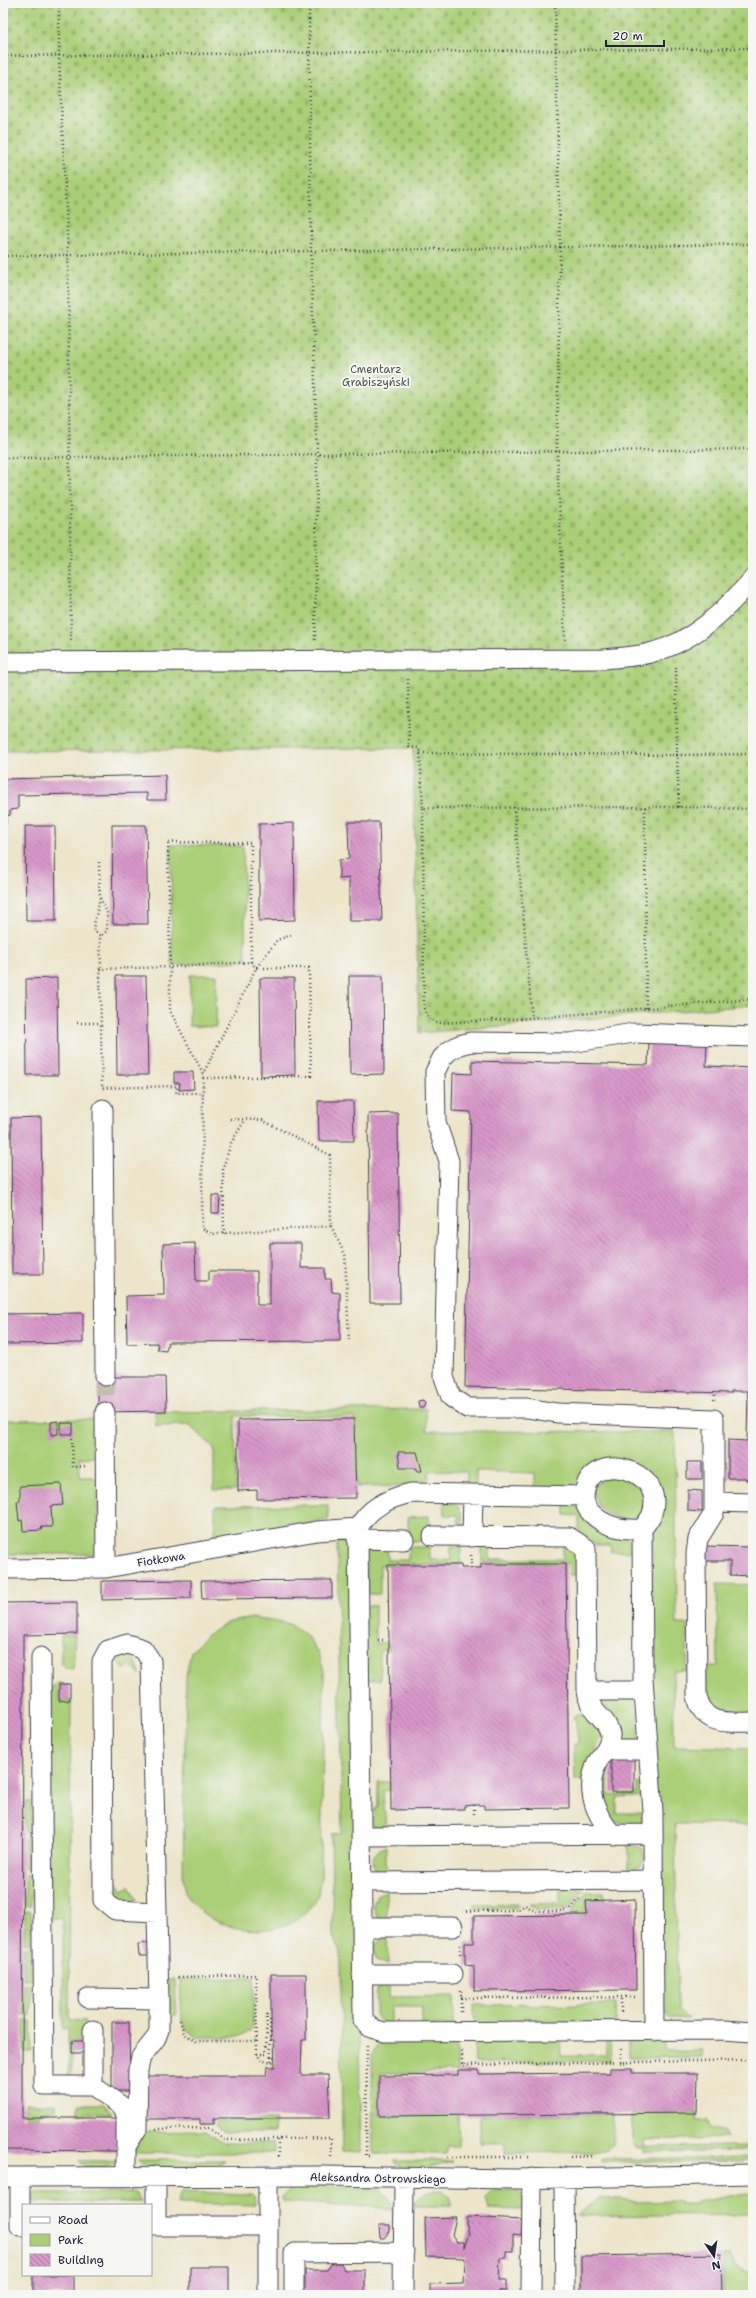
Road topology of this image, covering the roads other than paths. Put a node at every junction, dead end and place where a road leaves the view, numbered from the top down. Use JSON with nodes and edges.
{"nodes":[{"id":1,"x":753,"y":579,"type":"edge"},
{"id":2,"x":3,"y":662,"type":"edge"},
{"id":3,"x":753,"y":1037,"type":"edge"},
{"id":4,"x":103,"y":1109,"type":"dead end"},
{"id":5,"x":105,"y":1376,"type":"tunnel mouth"},
{"id":6,"x":105,"y":1412,"type":"tunnel mouth"},
{"id":7,"x":473,"y":1495,"type":"junction"},
{"id":8,"x":584,"y":1496,"type":"junction"},
{"id":9,"x":714,"y":1502,"type":"junction"},
{"id":10,"x":753,"y":1503,"type":"edge"},
{"id":11,"x":642,"y":1529,"type":"junction"},
{"id":12,"x":358,"y":1533,"type":"junction"},
{"id":13,"x":433,"y":1536,"type":"dead end"},
{"id":14,"x":472,"y":1537,"type":"junction"},
{"id":15,"x":404,"y":1540,"type":"dead end"},
{"id":16,"x":106,"y":1568,"type":"junction"},
{"id":17,"x":3,"y":1570,"type":"edge"},
{"id":18,"x":42,"y":1657,"type":"dead end"},
{"id":19,"x":587,"y":1691,"type":"junction"},
{"id":20,"x":644,"y":1691,"type":"junction"},
{"id":21,"x":753,"y":1722,"type":"edge"},
{"id":22,"x":606,"y":1750,"type":"junction"},
{"id":23,"x":648,"y":1750,"type":"junction"},
{"id":24,"x":653,"y":1834,"type":"junction"},
{"id":25,"x":613,"y":1835,"type":"junction"},
{"id":26,"x":361,"y":1836,"type":"junction"},
{"id":27,"x":653,"y":1880,"type":"junction"},
{"id":28,"x":361,"y":1882,"type":"junction"},
{"id":29,"x":157,"y":1912,"type":"junction"},
{"id":30,"x":362,"y":1927,"type":"junction"},
{"id":31,"x":457,"y":1929,"type":"road end"},
{"id":32,"x":362,"y":1974,"type":"junction"},
{"id":33,"x":458,"y":1974,"type":"road end"},
{"id":34,"x":88,"y":1998,"type":"dead end"},
{"id":35,"x":159,"y":1999,"type":"junction"},
{"id":36,"x":93,"y":2030,"type":"dead end"},
{"id":37,"x":654,"y":2031,"type":"junction"},
{"id":38,"x":753,"y":2032,"type":"edge"},
{"id":39,"x":93,"y":2086,"type":"junction"},
{"id":40,"x":127,"y":2145,"type":"junction"},
{"id":41,"x":753,"y":2174,"type":"edge"},
{"id":42,"x":126,"y":2176,"type":"junction"},
{"id":43,"x":156,"y":2176,"type":"junction"},
{"id":44,"x":268,"y":2176,"type":"junction"},
{"id":45,"x":564,"y":2177,"type":"junction"},
{"id":46,"x":12,"y":2178,"type":"edge"},
{"id":47,"x":404,"y":2178,"type":"junction"},
{"id":48,"x":532,"y":2178,"type":"junction"},
{"id":49,"x":22,"y":2226,"type":"edge"},
{"id":50,"x":154,"y":2226,"type":"edge"},
{"id":51,"x":268,"y":2226,"type":"junction"},
{"id":52,"x":404,"y":2252,"type":"junction"},
{"id":53,"x":268,"y":2295,"type":"edge"},
{"id":54,"x":294,"y":2295,"type":"edge"},
{"id":55,"x":403,"y":2295,"type":"edge"},
{"id":56,"x":531,"y":2295,"type":"edge"},
{"id":57,"x":565,"y":2295,"type":"edge"}],
"edges":[{"from":1,"to":2,"type":"street"},
{"from":3,"to":9,"type":"street"},
{"from":4,"to":5,"type":"street"},
{"from":6,"to":16,"type":"street"},
{"from":7,"to":8,"type":"street"},
{"from":7,"to":12,"type":"street"},
{"from":7,"to":14,"type":"street"},
{"from":8,"to":11,"type":"street"},
{"from":8,"to":11,"type":"street"},
{"from":9,"to":10,"type":"street"},
{"from":9,"to":21,"type":"street"},
{"from":11,"to":20,"type":"street"},
{"from":12,"to":15,"type":"street","name":"Fiołkowa"},
{"from":12,"to":16,"type":"street","name":"Fiołkowa"},
{"from":12,"to":26,"type":"street"},
{"from":13,"to":14,"type":"street"},
{"from":14,"to":19,"type":"street"},
{"from":16,"to":17,"type":"street","name":"Fiołkowa"},
{"from":18,"to":39,"type":"street"},
{"from":19,"to":20,"type":"street"},
{"from":19,"to":22,"type":"street"},
{"from":20,"to":23,"type":"street"},
{"from":22,"to":23,"type":"street"},
{"from":22,"to":25,"type":"street"},
{"from":23,"to":24,"type":"street"},
{"from":24,"to":25,"type":"street"},
{"from":24,"to":27,"type":"street"},
{"from":25,"to":26,"type":"street"},
{"from":26,"to":28,"type":"street"},
{"from":27,"to":28,"type":"street"},
{"from":27,"to":37,"type":"street"},
{"from":28,"to":30,"type":"street"},
{"from":29,"to":29,"type":"street"},
{"from":29,"to":35,"type":"street"},
{"from":30,"to":31,"type":"street"},
{"from":30,"to":32,"type":"street"},
{"from":32,"to":33,"type":"street"},
{"from":32,"to":37,"type":"street"},
{"from":34,"to":35,"type":"street"},
{"from":35,"to":40,"type":"street"},
{"from":36,"to":39,"type":"street"},
{"from":37,"to":38,"type":"street"},
{"from":39,"to":40,"type":"street"},
{"from":40,"to":42,"type":"street"},
{"from":41,"to":45,"type":"street","name":"Aleksandra Ostrowskiego"},
{"from":42,"to":43,"type":"street","name":"Aleksandra Ostrowskiego"},
{"from":42,"to":46,"type":"street","name":"Aleksandra Ostrowskiego"},
{"from":43,"to":44,"type":"street","name":"Aleksandra Ostrowskiego"},
{"from":43,"to":50,"type":"street"},
{"from":44,"to":47,"type":"street","name":"Aleksandra Ostrowskiego"},
{"from":44,"to":51,"type":"street"},
{"from":45,"to":48,"type":"street","name":"Aleksandra Ostrowskiego"},
{"from":45,"to":57,"type":"street"},
{"from":46,"to":49,"type":"street"},
{"from":47,"to":48,"type":"street","name":"Aleksandra Ostrowskiego"},
{"from":47,"to":52,"type":"street"},
{"from":48,"to":56,"type":"street"},
{"from":50,"to":51,"type":"street"},
{"from":51,"to":53,"type":"street"},
{"from":52,"to":54,"type":"street"},
{"from":52,"to":55,"type":"street"}]}
